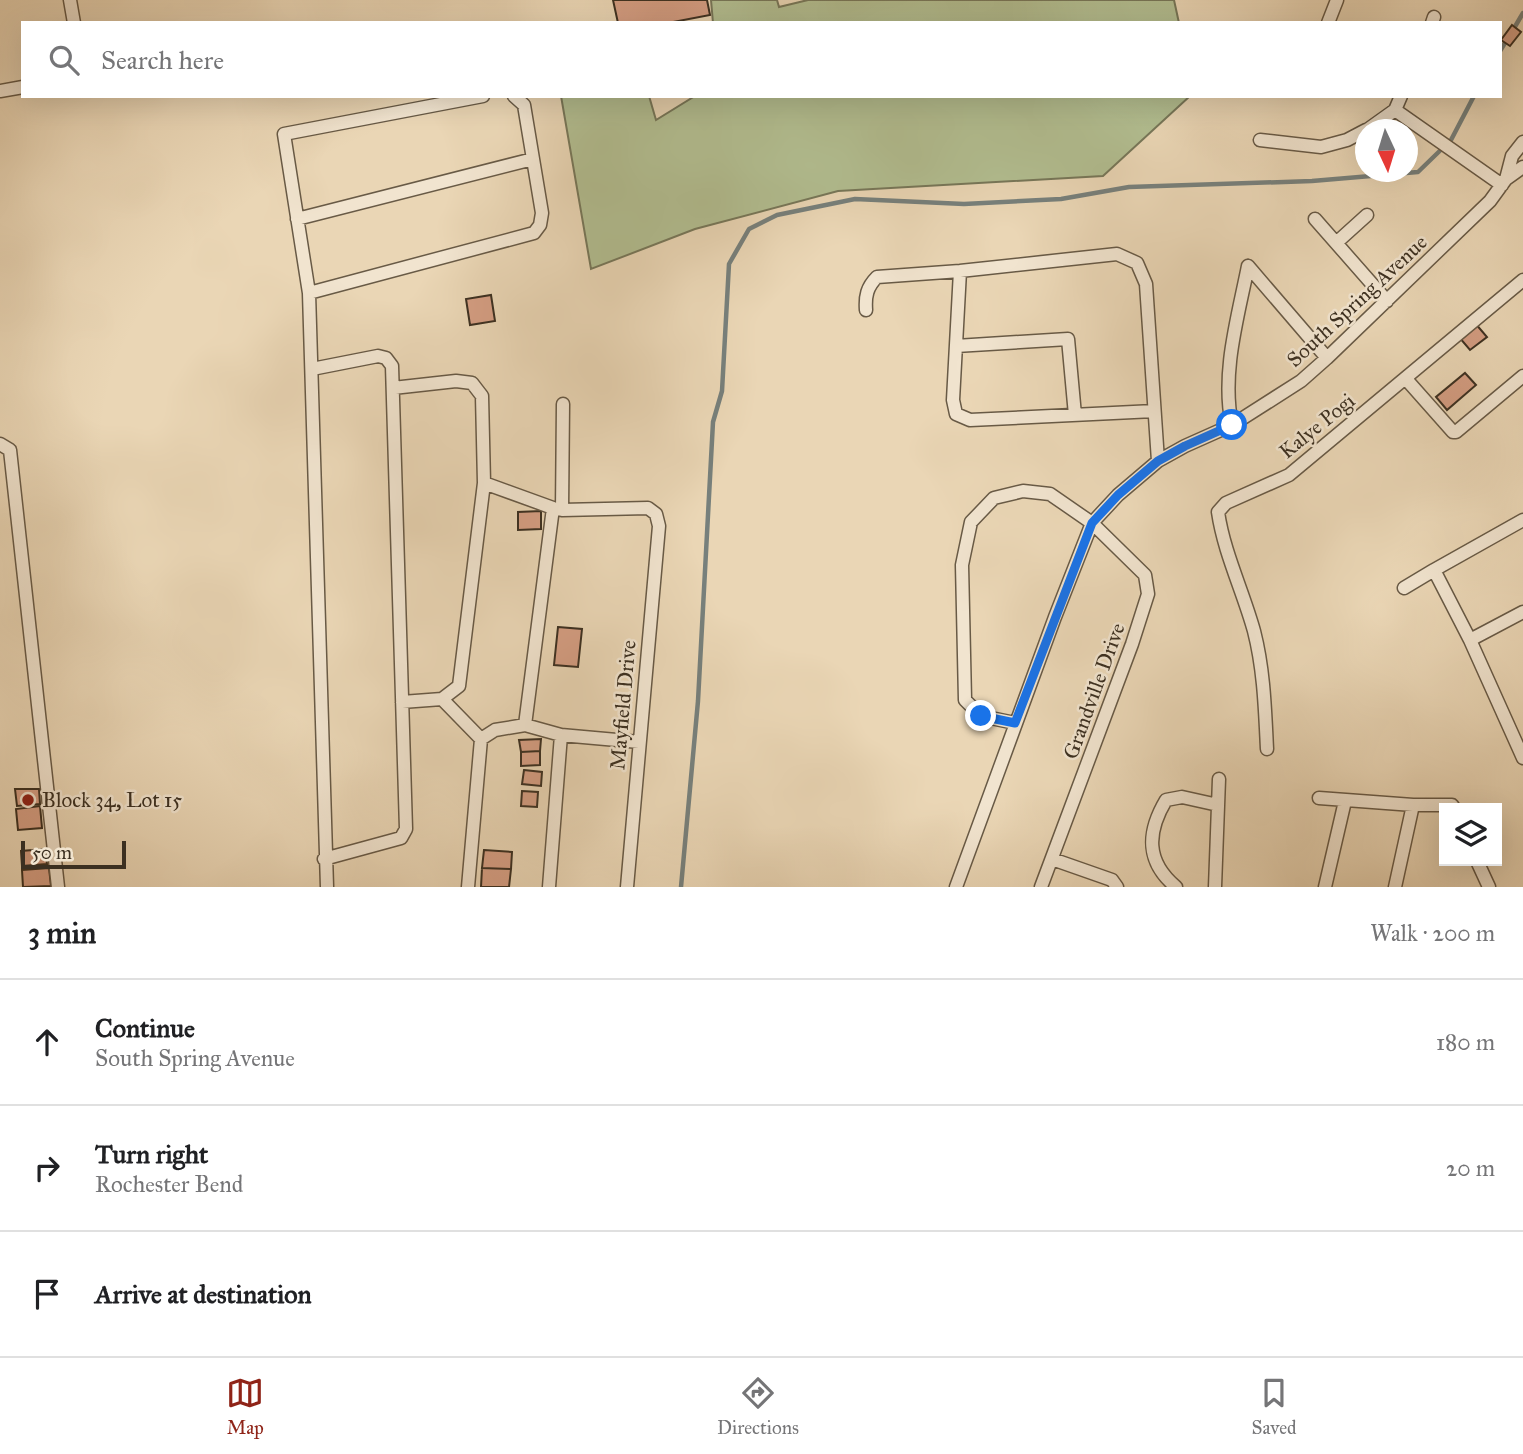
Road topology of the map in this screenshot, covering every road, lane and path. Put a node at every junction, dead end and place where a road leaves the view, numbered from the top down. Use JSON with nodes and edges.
{"nodes":[{"id":1,"x":70,"y":0,"type":"edge"},
{"id":2,"x":1337,"y":0,"type":"edge"},
{"id":3,"x":74,"y":21,"type":"edge"},
{"id":4,"x":1329,"y":21,"type":"edge"},
{"id":5,"x":21,"y":87,"type":"edge"},
{"id":6,"x":0,"y":91,"type":"edge"},
{"id":7,"x":473,"y":98,"type":"edge"},
{"id":8,"x":516,"y":98,"type":"edge"},
{"id":9,"x":1400,"y":98,"type":"edge"},
{"id":10,"x":1395,"y":110,"type":"junction"},
{"id":11,"x":1382,"y":119,"type":"edge"},
{"id":12,"x":1355,"y":136,"type":"edge"},
{"id":13,"x":1260,"y":140,"type":"dead end"},
{"id":14,"x":1523,"y":142,"type":"edge"},
{"id":15,"x":533,"y":159,"type":"junction"},
{"id":16,"x":1523,"y":167,"type":"edge"},
{"id":17,"x":1504,"y":182,"type":"junction"},
{"id":18,"x":1367,"y":215,"type":"dead end"},
{"id":19,"x":297,"y":219,"type":"junction"},
{"id":20,"x":1315,"y":219,"type":"dead end"},
{"id":21,"x":1336,"y":243,"type":"junction"},
{"id":22,"x":960,"y":271,"type":"junction"},
{"id":23,"x":1523,"y":280,"type":"edge"},
{"id":24,"x":309,"y":293,"type":"junction"},
{"id":25,"x":1387,"y":301,"type":"junction"},
{"id":26,"x":866,"y":310,"type":"dead end"},
{"id":27,"x":956,"y":346,"type":"junction"},
{"id":28,"x":1327,"y":358,"type":"junction"},
{"id":29,"x":312,"y":369,"type":"junction"},
{"id":30,"x":1523,"y":376,"type":"edge"},
{"id":31,"x":1406,"y":379,"type":"junction"},
{"id":32,"x":393,"y":388,"type":"junction"},
{"id":33,"x":564,"y":404,"type":"dead end"},
{"id":34,"x":1154,"y":411,"type":"junction"},
{"id":35,"x":1075,"y":415,"type":"junction"},
{"id":36,"x":1232,"y":425,"type":"junction"},
{"id":37,"x":0,"y":444,"type":"edge"},
{"id":38,"x":1158,"y":461,"type":"junction"},
{"id":39,"x":484,"y":483,"type":"junction"},
{"id":40,"x":558,"y":509,"type":"junction"},
{"id":41,"x":1523,"y":520,"type":"edge"},
{"id":42,"x":1092,"y":523,"type":"junction"},
{"id":43,"x":1434,"y":569,"type":"junction"},
{"id":44,"x":1404,"y":588,"type":"dead end"},
{"id":45,"x":1523,"y":612,"type":"edge"},
{"id":46,"x":1470,"y":640,"type":"junction"},
{"id":47,"x":442,"y":699,"type":"junction"},
{"id":48,"x":402,"y":702,"type":"junction"},
{"id":49,"x":1015,"y":723,"type":"junction"},
{"id":50,"x":525,"y":724,"type":"junction"},
{"id":51,"x":561,"y":735,"type":"junction"},
{"id":52,"x":481,"y":739,"type":"junction"},
{"id":53,"x":639,"y":743,"type":"junction"},
{"id":54,"x":1267,"y":749,"type":"dead end"},
{"id":55,"x":1523,"y":758,"type":"edge"},
{"id":56,"x":1219,"y":779,"type":"dead end"},
{"id":57,"x":1319,"y":797,"type":"dead end"},
{"id":58,"x":1345,"y":801,"type":"junction"},
{"id":59,"x":1218,"y":805,"type":"junction"},
{"id":60,"x":1413,"y":805,"type":"junction"},
{"id":61,"x":1439,"y":806,"type":"edge"},
{"id":62,"x":324,"y":859,"type":"junction"},
{"id":63,"x":1052,"y":859,"type":"junction"},
{"id":64,"x":1479,"y":866,"type":"edge"},
{"id":65,"x":58,"y":887,"type":"edge"},
{"id":66,"x":327,"y":887,"type":"edge"},
{"id":67,"x":468,"y":887,"type":"edge"},
{"id":68,"x":549,"y":887,"type":"edge"},
{"id":69,"x":627,"y":887,"type":"edge"},
{"id":70,"x":956,"y":887,"type":"edge"},
{"id":71,"x":1041,"y":887,"type":"edge"},
{"id":72,"x":1117,"y":887,"type":"edge"},
{"id":73,"x":1176,"y":887,"type":"edge"},
{"id":74,"x":1215,"y":887,"type":"edge"},
{"id":75,"x":1325,"y":887,"type":"edge"},
{"id":76,"x":1395,"y":887,"type":"edge"},
{"id":77,"x":1489,"y":887,"type":"edge"}],
"edges":[{"from":1,"to":3,"type":"street"},
{"from":2,"to":4,"type":"street"},
{"from":5,"to":6,"type":"street"},
{"from":7,"to":19,"type":"street"},
{"from":8,"to":15,"type":"street"},
{"from":9,"to":10,"type":"street"},
{"from":10,"to":11,"type":"street"},
{"from":10,"to":17,"type":"street"},
{"from":12,"to":13,"type":"street"},
{"from":14,"to":17,"type":"street","name":"South Spring Avenue"},
{"from":15,"to":19,"type":"street"},
{"from":15,"to":24,"type":"street"},
{"from":16,"to":17,"type":"street","name":"South Spring Avenue"},
{"from":17,"to":25,"type":"street","name":"South Spring Avenue"},
{"from":18,"to":21,"type":"street"},
{"from":19,"to":24,"type":"street"},
{"from":20,"to":21,"type":"street"},
{"from":21,"to":25,"type":"street"},
{"from":22,"to":26,"type":"street"},
{"from":22,"to":27,"type":"street"},
{"from":22,"to":34,"type":"street"},
{"from":23,"to":31,"type":"street","name":"Kalye Pogi"},
{"from":24,"to":29,"type":"street"},
{"from":25,"to":28,"type":"street","name":"South Spring Avenue"},
{"from":27,"to":35,"type":"street"},
{"from":27,"to":35,"type":"street"},
{"from":28,"to":36,"type":"street","name":"South Spring Avenue"},
{"from":28,"to":36,"type":"street"},
{"from":29,"to":32,"type":"street"},
{"from":29,"to":62,"type":"street"},
{"from":30,"to":31,"type":"street"},
{"from":31,"to":54,"type":"street","name":"Kalye Pogi"},
{"from":32,"to":39,"type":"street"},
{"from":32,"to":48,"type":"street"},
{"from":33,"to":40,"type":"street"},
{"from":34,"to":35,"type":"street"},
{"from":34,"to":38,"type":"street"},
{"from":36,"to":38,"type":"street","name":"South Spring Avenue"},
{"from":37,"to":65,"type":"street"},
{"from":38,"to":42,"type":"street","name":"South Spring Avenue"},
{"from":39,"to":40,"type":"street"},
{"from":39,"to":47,"type":"street"},
{"from":40,"to":50,"type":"street"},
{"from":40,"to":53,"type":"street","name":"Mayfield Drive"},
{"from":41,"to":43,"type":"street"},
{"from":42,"to":49,"type":"street","name":"South Spring Avenue"},
{"from":42,"to":49,"type":"street","name":"Grandville Drive"},
{"from":42,"to":63,"type":"street","name":"Grandville Drive"},
{"from":43,"to":44,"type":"street"},
{"from":43,"to":46,"type":"street"},
{"from":45,"to":46,"type":"street"},
{"from":46,"to":55,"type":"street"},
{"from":47,"to":48,"type":"street"},
{"from":47,"to":52,"type":"street"},
{"from":48,"to":62,"type":"street"},
{"from":49,"to":70,"type":"street","name":"South Spring Avenue"},
{"from":50,"to":51,"type":"street"},
{"from":50,"to":52,"type":"street"},
{"from":51,"to":53,"type":"street"},
{"from":51,"to":68,"type":"street"},
{"from":52,"to":67,"type":"street"},
{"from":53,"to":69,"type":"street","name":"Mayfield Drive"},
{"from":56,"to":59,"type":"street"},
{"from":57,"to":58,"type":"street"},
{"from":58,"to":60,"type":"street"},
{"from":58,"to":75,"type":"street"},
{"from":59,"to":73,"type":"street"},
{"from":59,"to":74,"type":"street"},
{"from":60,"to":61,"type":"street"},
{"from":60,"to":76,"type":"street"},
{"from":62,"to":66,"type":"street"},
{"from":63,"to":71,"type":"street","name":"Grandville Drive"},
{"from":63,"to":72,"type":"street"},
{"from":64,"to":77,"type":"street"}]}
